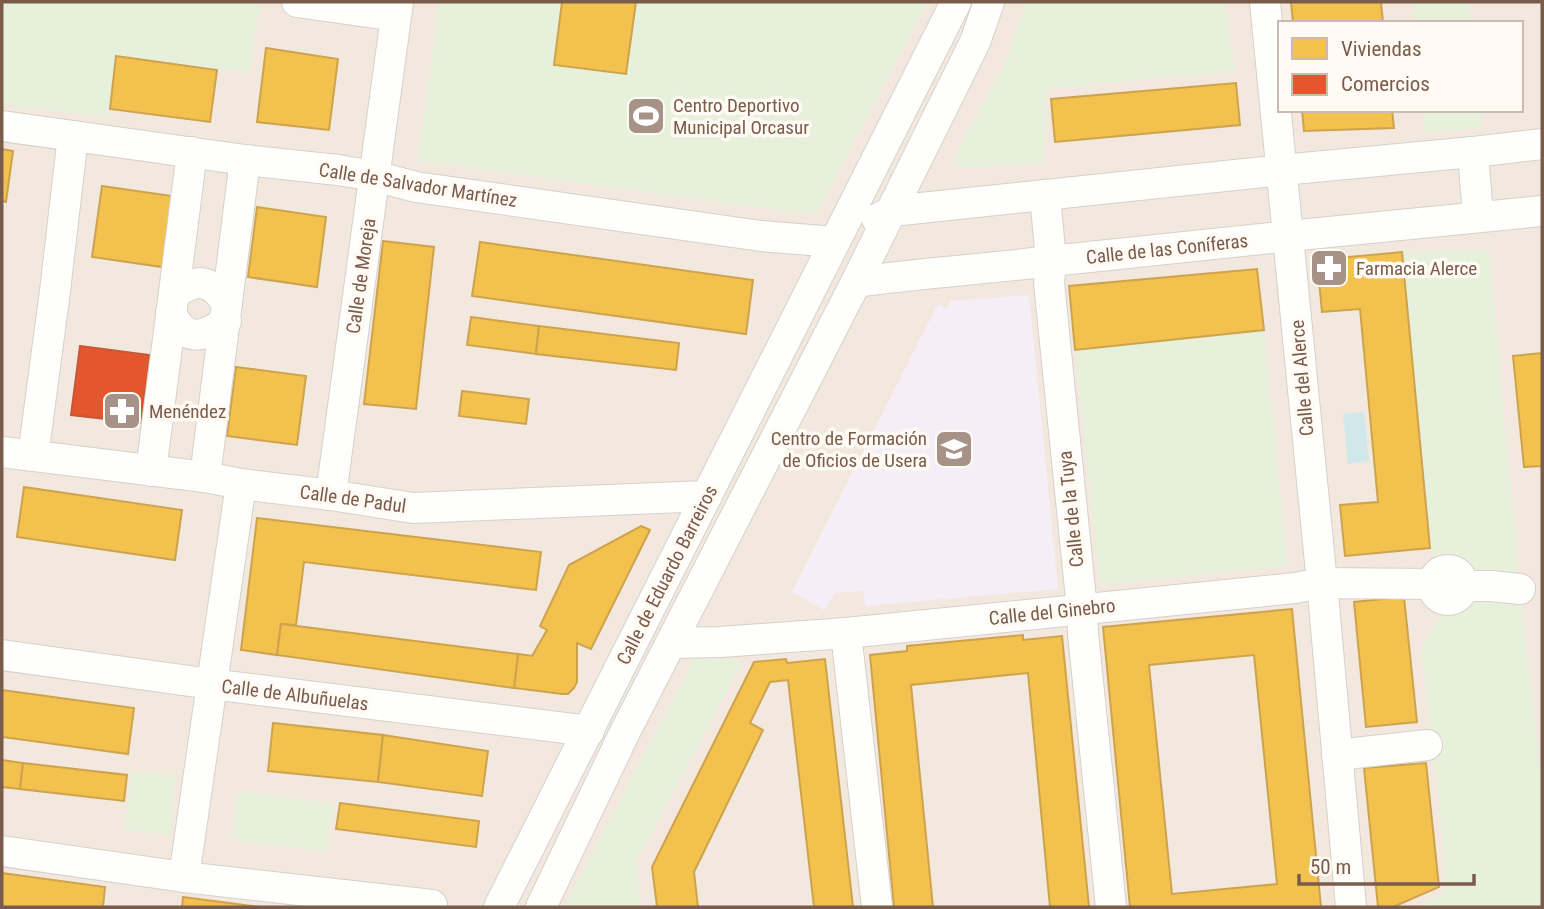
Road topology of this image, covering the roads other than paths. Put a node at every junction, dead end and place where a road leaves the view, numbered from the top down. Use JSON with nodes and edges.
{"nodes":[{"id":1,"x":297,"y":2,"type":"edge"},
{"id":2,"x":956,"y":2,"type":"edge"},
{"id":3,"x":989,"y":2,"type":"edge"},
{"id":4,"x":1265,"y":2,"type":"edge"},
{"id":5,"x":397,"y":9,"type":"edge"},
{"id":6,"x":2,"y":126,"type":"edge"},
{"id":7,"x":73,"y":136,"type":"junction"},
{"id":8,"x":1542,"y":144,"type":"edge"},
{"id":9,"x":192,"y":152,"type":"junction"},
{"id":10,"x":1473,"y":152,"type":"junction"},
{"id":11,"x":245,"y":160,"type":"junction"},
{"id":12,"x":1282,"y":170,"type":"junction"},
{"id":13,"x":374,"y":176,"type":"junction"},
{"id":14,"x":1045,"y":195,"type":"junction"},
{"id":15,"x":892,"y":211,"type":"junction"},
{"id":16,"x":1542,"y":211,"type":"edge"},
{"id":17,"x":1478,"y":217,"type":"junction"},
{"id":18,"x":1289,"y":236,"type":"junction"},
{"id":19,"x":834,"y":242,"type":"junction"},
{"id":20,"x":1051,"y":261,"type":"junction"},
{"id":21,"x":856,"y":282,"type":"junction"},
{"id":22,"x":173,"y":304,"type":"junction"},
{"id":23,"x":227,"y":313,"type":"junction"},
{"id":24,"x":2,"y":452,"type":"edge"},
{"id":25,"x":33,"y":456,"type":"junction"},
{"id":26,"x":151,"y":471,"type":"junction"},
{"id":27,"x":205,"y":477,"type":"junction"},
{"id":28,"x":241,"y":484,"type":"junction"},
{"id":29,"x":331,"y":495,"type":"junction"},
{"id":30,"x":707,"y":496,"type":"junction"},
{"id":31,"x":1322,"y":583,"type":"junction"},
{"id":32,"x":1520,"y":589,"type":"dead end"},
{"id":33,"x":1082,"y":609,"type":"junction"},
{"id":34,"x":846,"y":632,"type":"junction"},
{"id":35,"x":671,"y":643,"type":"junction"},
{"id":36,"x":2,"y":655,"type":"edge"},
{"id":37,"x":211,"y":684,"type":"junction"},
{"id":38,"x":589,"y":731,"type":"junction"},
{"id":39,"x":1427,"y":745,"type":"dead end"},
{"id":40,"x":1337,"y":755,"type":"junction"},
{"id":41,"x":2,"y":851,"type":"edge"},
{"id":42,"x":184,"y":877,"type":"junction"},
{"id":43,"x":432,"y":905,"type":"dead end"},
{"id":44,"x":499,"y":907,"type":"edge"},
{"id":45,"x":541,"y":907,"type":"edge"},
{"id":46,"x":877,"y":907,"type":"edge"},
{"id":47,"x":1111,"y":907,"type":"edge"},
{"id":48,"x":1351,"y":907,"type":"edge"}],
"edges":[{"from":1,"to":5,"type":"street","name":"Calle de Moreja"},
{"from":2,"to":19,"type":"street","name":"Calle de Eduardo Barreiros"},
{"from":3,"to":15,"type":"street","name":"Calle de Eduardo Barreiros"},
{"from":4,"to":12,"type":"street","name":"Calle del Alerce"},
{"from":5,"to":13,"type":"street","name":"Calle de Moreja"},
{"from":6,"to":7,"type":"street","name":"Calle de Salvador Martínez"},
{"from":7,"to":9,"type":"street","name":"Calle de Salvador Martínez"},
{"from":7,"to":25,"type":"street"},
{"from":8,"to":10,"type":"street"},
{"from":9,"to":11,"type":"street","name":"Calle de Salvador Martínez"},
{"from":9,"to":22,"type":"street"},
{"from":10,"to":12,"type":"street"},
{"from":10,"to":17,"type":"street"},
{"from":11,"to":13,"type":"street","name":"Calle de Salvador Martínez"},
{"from":11,"to":23,"type":"street"},
{"from":12,"to":14,"type":"street"},
{"from":12,"to":18,"type":"street","name":"Calle del Alerce"},
{"from":13,"to":19,"type":"street","name":"Calle de Salvador Martínez"},
{"from":13,"to":29,"type":"street","name":"Calle de Moreja"},
{"from":14,"to":15,"type":"street"},
{"from":14,"to":20,"type":"street","name":"Calle de la Tuya"},
{"from":15,"to":19,"type":"street"},
{"from":15,"to":21,"type":"street","name":"Calle de Eduardo Barreiros"},
{"from":16,"to":17,"type":"street","name":"Calle de las Coníferas"},
{"from":17,"to":18,"type":"street","name":"Calle de las Coníferas"},
{"from":18,"to":20,"type":"street","name":"Calle de las Coníferas"},
{"from":18,"to":31,"type":"street","name":"Calle del Alerce"},
{"from":19,"to":21,"type":"street"},
{"from":19,"to":30,"type":"street","name":"Calle de Eduardo Barreiros"},
{"from":20,"to":21,"type":"street","name":"Calle de las Coníferas"},
{"from":20,"to":33,"type":"street","name":"Calle de la Tuya"},
{"from":21,"to":35,"type":"street","name":"Calle de Eduardo Barreiros"},
{"from":22,"to":23,"type":"street"},
{"from":22,"to":23,"type":"street"},
{"from":22,"to":26,"type":"street"},
{"from":23,"to":27,"type":"street"},
{"from":24,"to":25,"type":"street","name":"Calle de Padul"},
{"from":25,"to":26,"type":"street","name":"Calle de Padul"},
{"from":26,"to":27,"type":"street","name":"Calle de Padul"},
{"from":27,"to":28,"type":"street","name":"Calle de Padul"},
{"from":28,"to":29,"type":"street","name":"Calle de Padul"},
{"from":28,"to":37,"type":"street"},
{"from":29,"to":30,"type":"street","name":"Calle de Padul"},
{"from":30,"to":38,"type":"street","name":"Calle de Eduardo Barreiros"},
{"from":31,"to":32,"type":"street","name":"Calle del Ginebro"},
{"from":31,"to":33,"type":"street","name":"Calle del Ginebro"},
{"from":31,"to":40,"type":"street","name":"Calle del Alerce"},
{"from":33,"to":34,"type":"street","name":"Calle del Ginebro"},
{"from":33,"to":47,"type":"street","name":"Calle de la Tuya"},
{"from":34,"to":35,"type":"street","name":"Calle del Ginebro"},
{"from":34,"to":46,"type":"street"},
{"from":35,"to":45,"type":"street","name":"Calle de Eduardo Barreiros"},
{"from":36,"to":37,"type":"street","name":"Calle de Albuñuelas"},
{"from":37,"to":38,"type":"street","name":"Calle de Albuñuelas"},
{"from":37,"to":42,"type":"street"},
{"from":38,"to":44,"type":"street","name":"Calle de Eduardo Barreiros"},
{"from":39,"to":40,"type":"street"},
{"from":40,"to":48,"type":"street","name":"Calle del Alerce"},
{"from":41,"to":42,"type":"street"},
{"from":42,"to":43,"type":"street"}]}
